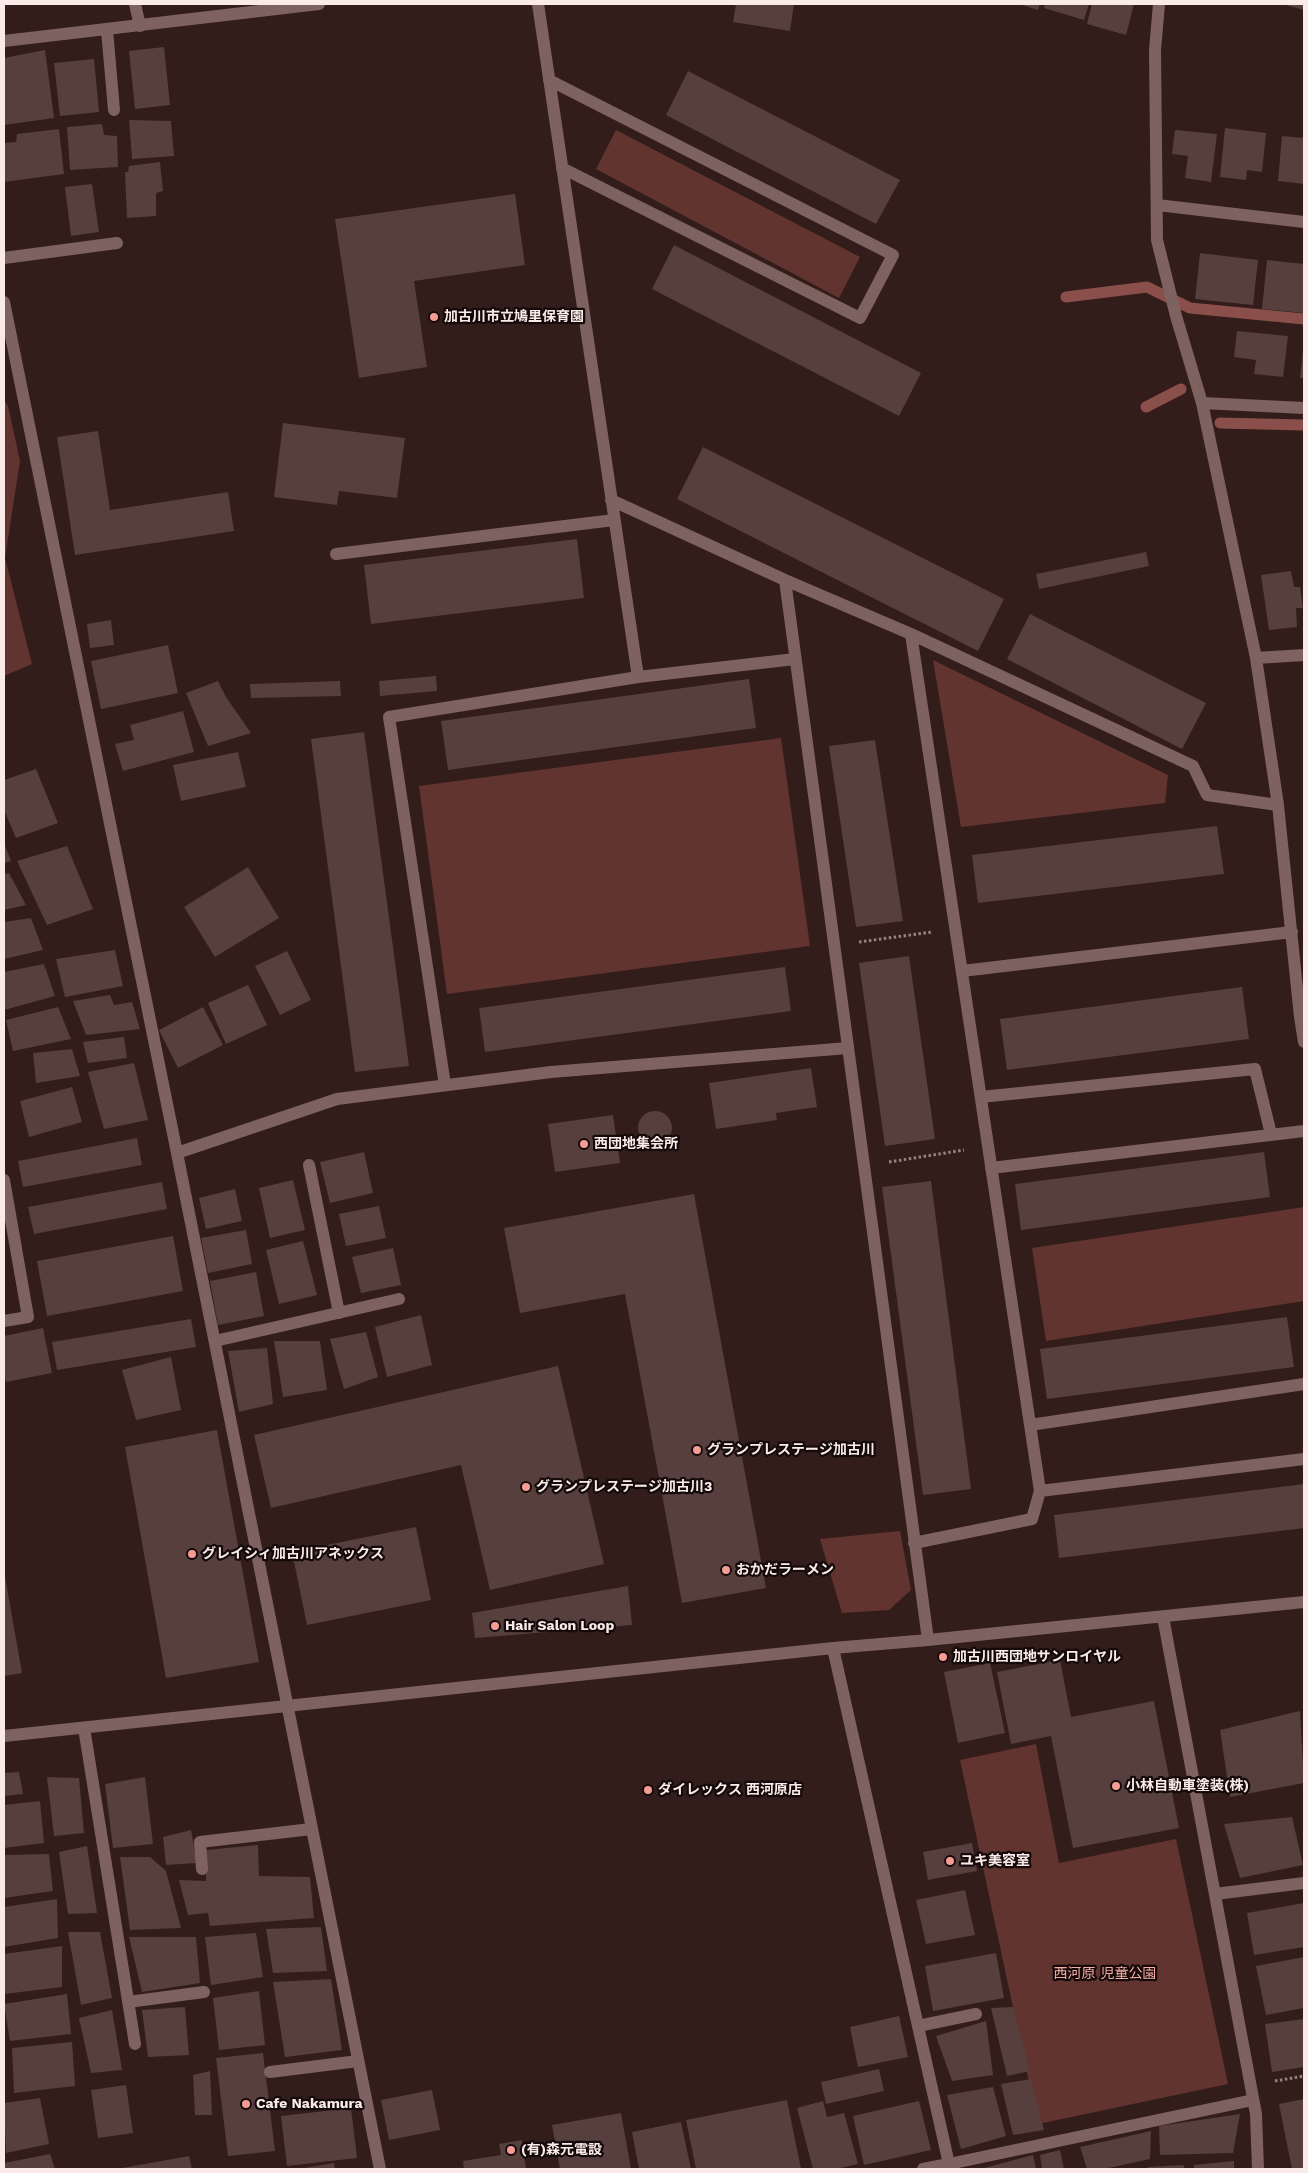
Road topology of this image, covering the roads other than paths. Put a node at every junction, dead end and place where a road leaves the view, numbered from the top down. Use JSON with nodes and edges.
{"nodes":[{"id":1,"x":135,"y":4,"type":"edge"},
{"id":2,"x":319,"y":4,"type":"edge"},
{"id":3,"x":538,"y":4,"type":"edge"},
{"id":4,"x":1159,"y":4,"type":"edge"},
{"id":5,"x":140,"y":26,"type":"junction"},
{"id":6,"x":107,"y":30,"type":"junction"},
{"id":7,"x":4,"y":41,"type":"edge"},
{"id":8,"x":549,"y":80,"type":"junction"},
{"id":9,"x":114,"y":110,"type":"dead end"},
{"id":10,"x":562,"y":168,"type":"junction"},
{"id":11,"x":1157,"y":205,"type":"junction"},
{"id":12,"x":1304,"y":222,"type":"edge"},
{"id":13,"x":117,"y":243,"type":"dead end"},
{"id":14,"x":4,"y":258,"type":"edge"},
{"id":15,"x":4,"y":302,"type":"edge"},
{"id":16,"x":1202,"y":403,"type":"junction"},
{"id":17,"x":1304,"y":408,"type":"edge"},
{"id":18,"x":611,"y":500,"type":"junction"},
{"id":19,"x":614,"y":520,"type":"junction"},
{"id":20,"x":336,"y":554,"type":"dead end"},
{"id":21,"x":785,"y":580,"type":"junction"},
{"id":22,"x":911,"y":634,"type":"junction"},
{"id":23,"x":1304,"y":655,"type":"edge"},
{"id":24,"x":1256,"y":658,"type":"junction"},
{"id":25,"x":795,"y":659,"type":"junction"},
{"id":26,"x":638,"y":677,"type":"junction"},
{"id":27,"x":1278,"y":805,"type":"junction"},
{"id":28,"x":1292,"y":932,"type":"junction"},
{"id":29,"x":962,"y":971,"type":"junction"},
{"id":30,"x":1304,"y":1042,"type":"edge"},
{"id":31,"x":848,"y":1048,"type":"junction"},
{"id":32,"x":445,"y":1085,"type":"junction"},
{"id":33,"x":981,"y":1097,"type":"junction"},
{"id":34,"x":1304,"y":1131,"type":"edge"},
{"id":35,"x":1271,"y":1134,"type":"junction"},
{"id":36,"x":177,"y":1153,"type":"junction"},
{"id":37,"x":309,"y":1166,"type":"dead end"},
{"id":38,"x":991,"y":1168,"type":"junction"},
{"id":39,"x":4,"y":1180,"type":"edge"},
{"id":40,"x":399,"y":1299,"type":"dead end"},
{"id":41,"x":339,"y":1313,"type":"junction"},
{"id":42,"x":4,"y":1321,"type":"edge"},
{"id":43,"x":215,"y":1341,"type":"junction"},
{"id":44,"x":1304,"y":1384,"type":"edge"},
{"id":45,"x":1030,"y":1425,"type":"junction"},
{"id":46,"x":1304,"y":1459,"type":"edge"},
{"id":47,"x":1040,"y":1491,"type":"junction"},
{"id":48,"x":914,"y":1542,"type":"junction"},
{"id":49,"x":1304,"y":1602,"type":"edge"},
{"id":50,"x":1163,"y":1617,"type":"junction"},
{"id":51,"x":928,"y":1640,"type":"junction"},
{"id":52,"x":833,"y":1648,"type":"junction"},
{"id":53,"x":286,"y":1707,"type":"junction"},
{"id":54,"x":84,"y":1728,"type":"junction"},
{"id":55,"x":4,"y":1736,"type":"edge"},
{"id":56,"x":311,"y":1829,"type":"junction"},
{"id":57,"x":202,"y":1869,"type":"dead end"},
{"id":58,"x":1304,"y":1884,"type":"edge"},
{"id":59,"x":1215,"y":1894,"type":"junction"},
{"id":60,"x":204,"y":1992,"type":"dead end"},
{"id":61,"x":128,"y":2002,"type":"junction"},
{"id":62,"x":976,"y":2014,"type":"dead end"},
{"id":63,"x":918,"y":2026,"type":"junction"},
{"id":64,"x":135,"y":2044,"type":"dead end"},
{"id":65,"x":358,"y":2061,"type":"junction"},
{"id":66,"x":270,"y":2072,"type":"dead end"},
{"id":67,"x":1253,"y":2100,"type":"junction"},
{"id":68,"x":950,"y":2167,"type":"edge"},
{"id":69,"x":380,"y":2169,"type":"edge"},
{"id":70,"x":923,"y":2169,"type":"edge"},
{"id":71,"x":1258,"y":2169,"type":"edge"}],
"edges":[{"from":1,"to":5,"type":"street"},
{"from":2,"to":5,"type":"street"},
{"from":3,"to":8,"type":"street"},
{"from":4,"to":11,"type":"street"},
{"from":5,"to":6,"type":"street"},
{"from":6,"to":7,"type":"street"},
{"from":6,"to":9,"type":"street"},
{"from":8,"to":10,"type":"street"},
{"from":8,"to":10,"type":"street"},
{"from":10,"to":18,"type":"street"},
{"from":11,"to":12,"type":"street"},
{"from":11,"to":16,"type":"street"},
{"from":13,"to":14,"type":"street"},
{"from":15,"to":36,"type":"street"},
{"from":16,"to":17,"type":"street"},
{"from":16,"to":24,"type":"street"},
{"from":18,"to":19,"type":"street"},
{"from":18,"to":21,"type":"street"},
{"from":19,"to":20,"type":"street"},
{"from":19,"to":26,"type":"street"},
{"from":21,"to":22,"type":"street"},
{"from":21,"to":25,"type":"street"},
{"from":22,"to":27,"type":"street"},
{"from":22,"to":29,"type":"street"},
{"from":23,"to":24,"type":"street"},
{"from":24,"to":27,"type":"street"},
{"from":25,"to":26,"type":"street"},
{"from":25,"to":31,"type":"street"},
{"from":26,"to":32,"type":"street"},
{"from":27,"to":28,"type":"street"},
{"from":28,"to":29,"type":"street"},
{"from":28,"to":30,"type":"street"},
{"from":29,"to":33,"type":"street"},
{"from":31,"to":32,"type":"street"},
{"from":31,"to":48,"type":"street"},
{"from":32,"to":36,"type":"street"},
{"from":33,"to":35,"type":"street"},
{"from":33,"to":38,"type":"street"},
{"from":34,"to":35,"type":"street"},
{"from":35,"to":38,"type":"street"},
{"from":36,"to":43,"type":"street"},
{"from":37,"to":41,"type":"street"},
{"from":38,"to":45,"type":"street"},
{"from":39,"to":42,"type":"street"},
{"from":40,"to":41,"type":"street"},
{"from":41,"to":43,"type":"street"},
{"from":43,"to":53,"type":"street"},
{"from":44,"to":45,"type":"street"},
{"from":45,"to":47,"type":"street"},
{"from":46,"to":47,"type":"street"},
{"from":47,"to":48,"type":"street"},
{"from":48,"to":51,"type":"street"},
{"from":49,"to":50,"type":"street"},
{"from":50,"to":51,"type":"street"},
{"from":50,"to":59,"type":"street"},
{"from":51,"to":52,"type":"street"},
{"from":52,"to":53,"type":"street"},
{"from":52,"to":63,"type":"street"},
{"from":53,"to":54,"type":"street"},
{"from":53,"to":56,"type":"street"},
{"from":54,"to":55,"type":"street"},
{"from":54,"to":61,"type":"street"},
{"from":56,"to":57,"type":"street"},
{"from":56,"to":65,"type":"street"},
{"from":58,"to":59,"type":"street"},
{"from":59,"to":67,"type":"street"},
{"from":60,"to":61,"type":"street"},
{"from":61,"to":64,"type":"street"},
{"from":62,"to":63,"type":"street"},
{"from":63,"to":68,"type":"street"},
{"from":65,"to":66,"type":"street"},
{"from":65,"to":69,"type":"street"},
{"from":67,"to":68,"type":"street"},
{"from":67,"to":71,"type":"street"},
{"from":68,"to":70,"type":"street"}]}
